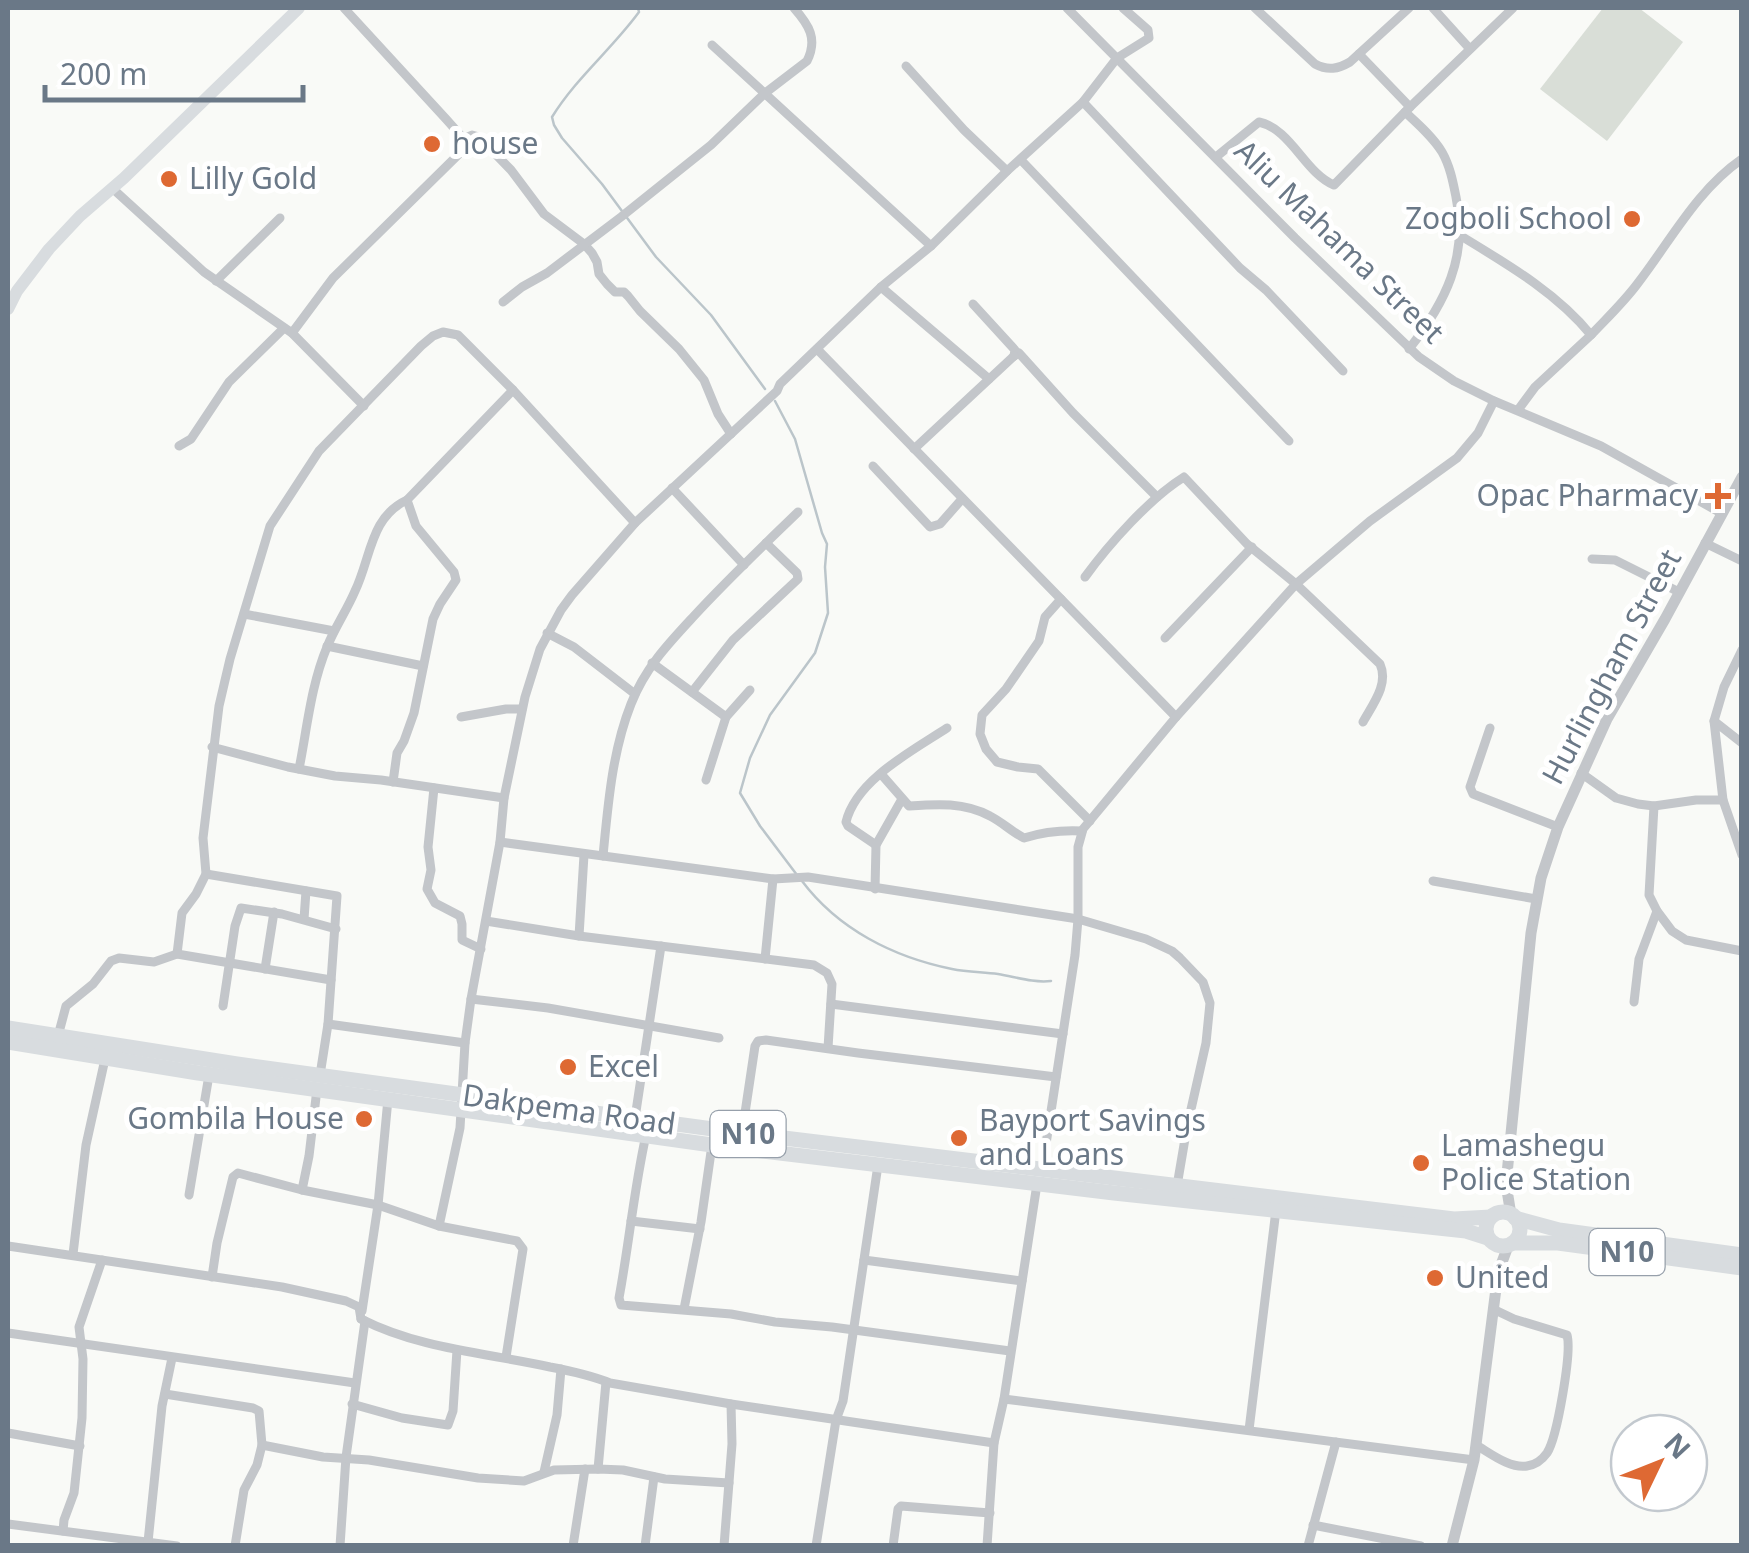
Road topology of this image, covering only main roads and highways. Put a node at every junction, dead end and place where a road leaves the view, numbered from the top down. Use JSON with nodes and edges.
{"nodes":[{"id":1,"x":300,"y":8,"type":"edge"},
{"id":2,"x":12,"y":286,"type":"edge"},
{"id":3,"x":8,"y":309,"type":"edge"},
{"id":4,"x":8,"y":1028,"type":"edge"},
{"id":5,"x":8,"y":1042,"type":"edge"},
{"id":6,"x":319,"y":1082,"type":"junction"},
{"id":7,"x":462,"y":1103,"type":"junction"},
{"id":8,"x":1039,"y":1177,"type":"junction"},
{"id":9,"x":1503,"y":1216,"type":"junction"},
{"id":10,"x":1500,"y":1242,"type":"junction"},
{"id":11,"x":1742,"y":1255,"type":"edge"},
{"id":12,"x":1742,"y":1268,"type":"edge"}],
"edges":[{"from":1,"to":2,"type":"main road"},
{"from":2,"to":3,"type":"main road"},
{"from":4,"to":6,"type":"highway","name":"Dakpema Road","number":"N10"},
{"from":5,"to":6,"type":"highway","name":"Dakpema Road","number":"N10"},
{"from":6,"to":7,"type":"highway","name":"Dakpema Road","number":"N10"},
{"from":6,"to":7,"type":"highway","name":"Dakpema Road","number":"N10"},
{"from":7,"to":8,"type":"highway","name":"Dakpema Road","number":"N10"},
{"from":7,"to":8,"type":"highway","name":"Dakpema Road","number":"N10"},
{"from":8,"to":9,"type":"highway","name":"Dakpema Road","number":"N10"},
{"from":8,"to":10,"type":"highway","name":"Dakpema Road","number":"N10"},
{"from":9,"to":10,"type":"highway"},
{"from":9,"to":10,"type":"highway"},
{"from":9,"to":11,"type":"highway","name":"Dakpema Road","number":"N10"},
{"from":10,"to":12,"type":"highway","name":"Dakpema Road","number":"N10"}]}
